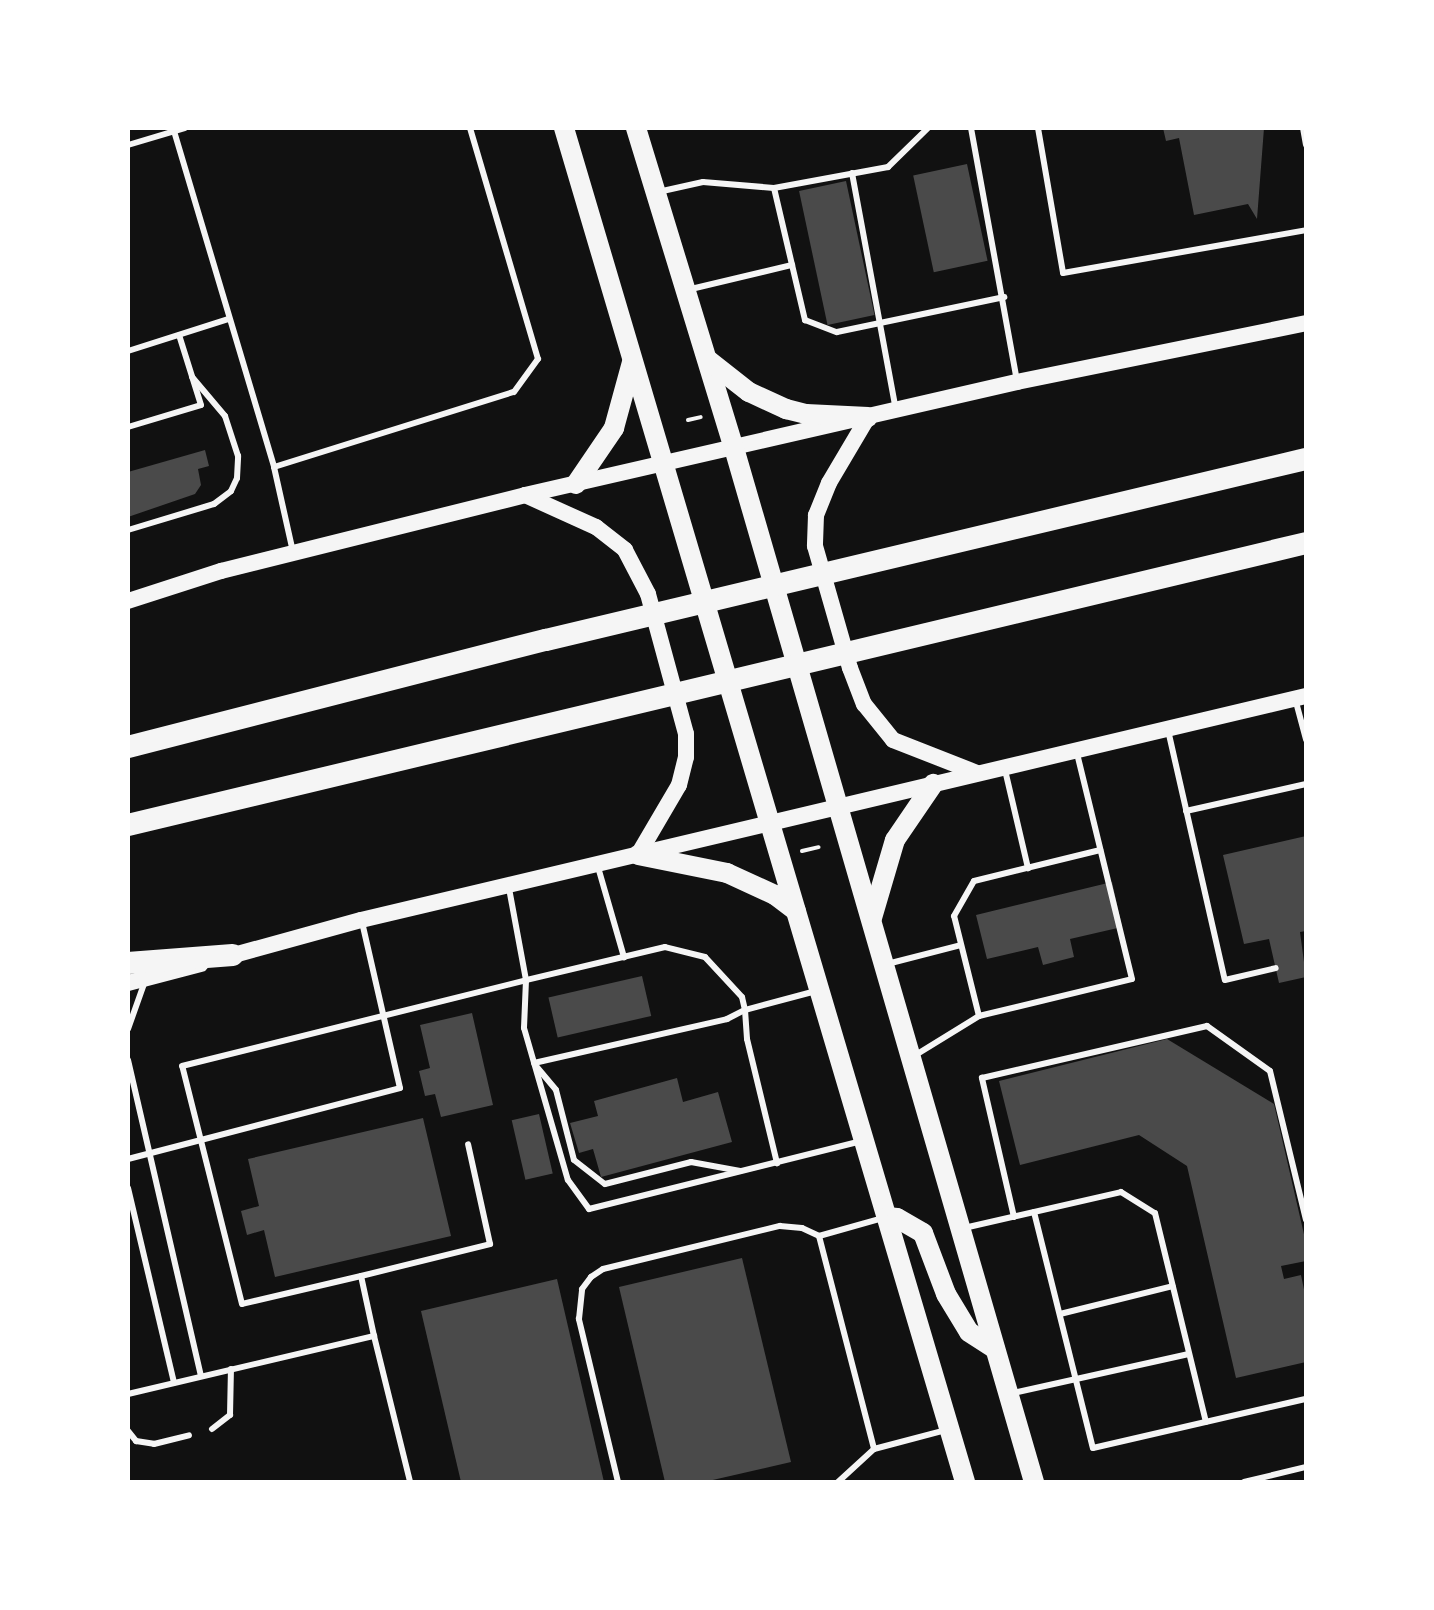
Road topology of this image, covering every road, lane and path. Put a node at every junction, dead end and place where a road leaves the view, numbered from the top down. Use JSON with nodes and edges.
{"nodes":[{"id":1,"x":185,"y":128,"type":"edge"},
{"id":2,"x":470,"y":128,"type":"edge"},
{"id":3,"x":564,"y":128,"type":"edge"},
{"id":4,"x":636,"y":128,"type":"edge"},
{"id":5,"x":928,"y":128,"type":"edge"},
{"id":6,"x":971,"y":128,"type":"edge"},
{"id":7,"x":1038,"y":128,"type":"edge"},
{"id":8,"x":1303,"y":128,"type":"edge"},
{"id":9,"x":174,"y":131,"type":"junction"},
{"id":10,"x":128,"y":145,"type":"edge"},
{"id":11,"x":1306,"y":145,"type":"edge"},
{"id":12,"x":852,"y":173,"type":"junction"},
{"id":13,"x":774,"y":188,"type":"junction"},
{"id":14,"x":656,"y":193,"type":"junction"},
{"id":15,"x":1306,"y":230,"type":"edge"},
{"id":16,"x":792,"y":265,"type":"junction"},
{"id":17,"x":686,"y":291,"type":"junction"},
{"id":18,"x":1004,"y":297,"type":"junction"},
{"id":19,"x":228,"y":319,"type":"junction"},
{"id":20,"x":880,"y":323,"type":"junction"},
{"id":21,"x":1306,"y":323,"type":"edge"},
{"id":22,"x":179,"y":335,"type":"junction"},
{"id":23,"x":128,"y":351,"type":"edge"},
{"id":24,"x":632,"y":358,"type":"junction"},
{"id":25,"x":707,"y":360,"type":"junction"},
{"id":26,"x":192,"y":377,"type":"junction"},
{"id":27,"x":1017,"y":382,"type":"junction"},
{"id":28,"x":896,"y":411,"type":"junction"},
{"id":29,"x":701,"y":417,"type":"dead end"},
{"id":30,"x":868,"y":417,"type":"junction"},
{"id":31,"x":688,"y":420,"type":"dead end"},
{"id":32,"x":128,"y":427,"type":"edge"},
{"id":33,"x":734,"y":448,"type":"junction"},
{"id":34,"x":1306,"y":459,"type":"edge"},
{"id":35,"x":664,"y":464,"type":"junction"},
{"id":36,"x":274,"y":467,"type":"junction"},
{"id":37,"x":576,"y":484,"type":"junction"},
{"id":38,"x":525,"y":495,"type":"junction"},
{"id":39,"x":128,"y":530,"type":"edge"},
{"id":40,"x":1306,"y":543,"type":"edge"},
{"id":41,"x":293,"y":552,"type":"junction"},
{"id":42,"x":128,"y":601,"type":"edge"},
{"id":43,"x":1301,"y":697,"type":"edge"},
{"id":44,"x":1167,"y":729,"type":"junction"},
{"id":45,"x":1306,"y":740,"type":"edge"},
{"id":46,"x":128,"y":747,"type":"edge"},
{"id":47,"x":1076,"y":750,"type":"junction"},
{"id":48,"x":1004,"y":767,"type":"junction"},
{"id":49,"x":977,"y":773,"type":"junction"},
{"id":50,"x":933,"y":784,"type":"junction"},
{"id":51,"x":1306,"y":784,"type":"edge"},
{"id":52,"x":838,"y":807,"type":"junction"},
{"id":53,"x":1186,"y":811,"type":"junction"},
{"id":54,"x":770,"y":824,"type":"junction"},
{"id":55,"x":128,"y":825,"type":"edge"},
{"id":56,"x":819,"y":847,"type":"dead end"},
{"id":57,"x":1100,"y":850,"type":"junction"},
{"id":58,"x":801,"y":851,"type":"dead end"},
{"id":59,"x":638,"y":855,"type":"junction"},
{"id":60,"x":597,"y":864,"type":"junction"},
{"id":61,"x":1028,"y":868,"type":"junction"},
{"id":62,"x":509,"y":886,"type":"junction"},
{"id":63,"x":796,"y":911,"type":"junction"},
{"id":64,"x":361,"y":920,"type":"junction"},
{"id":65,"x":871,"y":922,"type":"junction"},
{"id":66,"x":961,"y":945,"type":"junction"},
{"id":67,"x":233,"y":955,"type":"junction"},
{"id":68,"x":624,"y":957,"type":"junction"},
{"id":69,"x":128,"y":963,"type":"edge"},
{"id":70,"x":884,"y":964,"type":"junction"},
{"id":71,"x":1276,"y":968,"type":"dead end"},
{"id":72,"x":526,"y":980,"type":"junction"},
{"id":73,"x":136,"y":982,"type":"edge"},
{"id":74,"x":819,"y":990,"type":"junction"},
{"id":75,"x":745,"y":1010,"type":"junction"},
{"id":76,"x":979,"y":1016,"type":"junction"},
{"id":77,"x":385,"y":1017,"type":"junction"},
{"id":78,"x":128,"y":1029,"type":"edge"},
{"id":79,"x":911,"y":1058,"type":"junction"},
{"id":80,"x":128,"y":1060,"type":"edge"},
{"id":81,"x":534,"y":1063,"type":"junction"},
{"id":82,"x":201,"y":1140,"type":"junction"},
{"id":83,"x":864,"y":1141,"type":"junction"},
{"id":84,"x":468,"y":1144,"type":"dead end"},
{"id":85,"x":152,"y":1153,"type":"junction"},
{"id":86,"x":128,"y":1159,"type":"edge"},
{"id":87,"x":777,"y":1163,"type":"junction"},
{"id":88,"x":743,"y":1171,"type":"junction"},
{"id":89,"x":128,"y":1188,"type":"edge"},
{"id":90,"x":1034,"y":1212,"type":"junction"},
{"id":91,"x":887,"y":1217,"type":"junction"},
{"id":92,"x":1014,"y":1217,"type":"junction"},
{"id":93,"x":1306,"y":1220,"type":"edge"},
{"id":94,"x":960,"y":1229,"type":"junction"},
{"id":95,"x":819,"y":1236,"type":"junction"},
{"id":96,"x":361,"y":1276,"type":"junction"},
{"id":97,"x":1173,"y":1286,"type":"junction"},
{"id":98,"x":1060,"y":1314,"type":"junction"},
{"id":99,"x":374,"y":1336,"type":"junction"},
{"id":100,"x":995,"y":1349,"type":"junction"},
{"id":101,"x":1189,"y":1354,"type":"junction"},
{"id":102,"x":231,"y":1369,"type":"junction"},
{"id":103,"x":201,"y":1376,"type":"junction"},
{"id":104,"x":1076,"y":1379,"type":"junction"},
{"id":105,"x":174,"y":1383,"type":"junction"},
{"id":106,"x":128,"y":1394,"type":"edge"},
{"id":107,"x":1009,"y":1394,"type":"junction"},
{"id":108,"x":1306,"y":1399,"type":"edge"},
{"id":109,"x":1206,"y":1422,"type":"junction"},
{"id":110,"x":212,"y":1429,"type":"dead end"},
{"id":111,"x":950,"y":1429,"type":"junction"},
{"id":112,"x":128,"y":1431,"type":"edge"},
{"id":113,"x":189,"y":1435,"type":"dead end"},
{"id":114,"x":874,"y":1449,"type":"junction"},
{"id":115,"x":1306,"y":1467,"type":"edge"},
{"id":116,"x":410,"y":1482,"type":"edge"},
{"id":117,"x":618,"y":1482,"type":"edge"},
{"id":118,"x":838,"y":1482,"type":"edge"},
{"id":119,"x":965,"y":1482,"type":"edge"},
{"id":120,"x":1034,"y":1482,"type":"edge"},
{"id":121,"x":1244,"y":1482,"type":"edge"}],
"edges":[{"from":1,"to":9,"type":"lane"},
{"from":2,"to":36,"type":"lane"},
{"from":3,"to":24,"type":"main road"},
{"from":4,"to":14,"type":"main road"},
{"from":5,"to":12,"type":"lane"},
{"from":6,"to":18,"type":"lane"},
{"from":7,"to":15,"type":"lane"},
{"from":8,"to":11,"type":"lane"},
{"from":9,"to":10,"type":"lane"},
{"from":9,"to":19,"type":"lane"},
{"from":12,"to":13,"type":"lane"},
{"from":12,"to":20,"type":"lane"},
{"from":13,"to":14,"type":"lane"},
{"from":13,"to":16,"type":"lane"},
{"from":14,"to":17,"type":"main road"},
{"from":16,"to":17,"type":"lane"},
{"from":16,"to":20,"type":"lane"},
{"from":17,"to":25,"type":"main road"},
{"from":18,"to":20,"type":"lane"},
{"from":18,"to":27,"type":"lane"},
{"from":19,"to":22,"type":"lane"},
{"from":19,"to":36,"type":"lane"},
{"from":20,"to":28,"type":"lane"},
{"from":21,"to":27,"type":"main road"},
{"from":22,"to":23,"type":"lane"},
{"from":22,"to":26,"type":"lane"},
{"from":24,"to":35,"type":"main road"},
{"from":24,"to":37,"type":"main road"},
{"from":25,"to":30,"type":"main road"},
{"from":25,"to":33,"type":"main road"},
{"from":26,"to":32,"type":"lane"},
{"from":26,"to":39,"type":"lane"},
{"from":27,"to":28,"type":"main road"},
{"from":28,"to":30,"type":"main road"},
{"from":29,"to":31,"type":"path"},
{"from":30,"to":33,"type":"main road"},
{"from":30,"to":49,"type":"main road"},
{"from":33,"to":35,"type":"main road"},
{"from":33,"to":52,"type":"main road"},
{"from":34,"to":46,"type":"highway"},
{"from":35,"to":37,"type":"main road"},
{"from":35,"to":54,"type":"main road"},
{"from":36,"to":41,"type":"lane"},
{"from":37,"to":38,"type":"main road"},
{"from":38,"to":41,"type":"main road"},
{"from":38,"to":59,"type":"main road"},
{"from":40,"to":55,"type":"highway"},
{"from":41,"to":42,"type":"main road"},
{"from":43,"to":44,"type":"main road"},
{"from":43,"to":45,"type":"lane"},
{"from":44,"to":47,"type":"main road"},
{"from":44,"to":53,"type":"lane"},
{"from":47,"to":48,"type":"main road"},
{"from":47,"to":57,"type":"lane"},
{"from":48,"to":49,"type":"main road"},
{"from":48,"to":61,"type":"lane"},
{"from":49,"to":50,"type":"main road"},
{"from":50,"to":52,"type":"main road"},
{"from":50,"to":65,"type":"main road"},
{"from":51,"to":53,"type":"lane"},
{"from":52,"to":54,"type":"main road"},
{"from":52,"to":65,"type":"main road"},
{"from":53,"to":71,"type":"lane"},
{"from":54,"to":59,"type":"main road"},
{"from":54,"to":63,"type":"main road"},
{"from":56,"to":58,"type":"path"},
{"from":57,"to":61,"type":"lane"},
{"from":57,"to":76,"type":"lane"},
{"from":59,"to":60,"type":"main road"},
{"from":59,"to":63,"type":"main road"},
{"from":60,"to":62,"type":"main road"},
{"from":60,"to":68,"type":"lane"},
{"from":61,"to":66,"type":"lane"},
{"from":62,"to":64,"type":"main road"},
{"from":62,"to":72,"type":"lane"},
{"from":63,"to":74,"type":"main road"},
{"from":64,"to":67,"type":"main road"},
{"from":64,"to":77,"type":"lane"},
{"from":65,"to":70,"type":"main road"},
{"from":66,"to":70,"type":"lane"},
{"from":66,"to":76,"type":"lane"},
{"from":67,"to":69,"type":"highway"},
{"from":67,"to":73,"type":"main road"},
{"from":68,"to":72,"type":"lane"},
{"from":68,"to":75,"type":"lane"},
{"from":70,"to":79,"type":"main road"},
{"from":72,"to":77,"type":"lane"},
{"from":72,"to":81,"type":"lane"},
{"from":73,"to":78,"type":"lane"},
{"from":74,"to":75,"type":"lane"},
{"from":74,"to":83,"type":"main road"},
{"from":75,"to":81,"type":"lane"},
{"from":75,"to":87,"type":"lane"},
{"from":76,"to":79,"type":"lane"},
{"from":77,"to":82,"type":"lane"},
{"from":77,"to":82,"type":"lane"},
{"from":79,"to":94,"type":"main road"},
{"from":80,"to":85,"type":"lane"},
{"from":81,"to":88,"type":"lane"},
{"from":81,"to":88,"type":"lane"},
{"from":82,"to":85,"type":"lane"},
{"from":82,"to":96,"type":"lane"},
{"from":83,"to":87,"type":"lane"},
{"from":83,"to":91,"type":"main road"},
{"from":84,"to":96,"type":"lane"},
{"from":85,"to":86,"type":"lane"},
{"from":85,"to":103,"type":"lane"},
{"from":87,"to":88,"type":"lane"},
{"from":89,"to":105,"type":"lane"},
{"from":90,"to":92,"type":"lane"},
{"from":90,"to":97,"type":"lane"},
{"from":90,"to":98,"type":"lane"},
{"from":91,"to":95,"type":"lane"},
{"from":91,"to":100,"type":"main road"},
{"from":91,"to":111,"type":"main road"},
{"from":92,"to":93,"type":"lane"},
{"from":92,"to":94,"type":"lane"},
{"from":94,"to":100,"type":"main road"},
{"from":95,"to":114,"type":"lane"},
{"from":95,"to":117,"type":"lane"},
{"from":96,"to":99,"type":"lane"},
{"from":97,"to":98,"type":"lane"},
{"from":97,"to":101,"type":"lane"},
{"from":98,"to":104,"type":"lane"},
{"from":99,"to":102,"type":"lane"},
{"from":99,"to":116,"type":"lane"},
{"from":100,"to":107,"type":"main road"},
{"from":101,"to":104,"type":"lane"},
{"from":101,"to":109,"type":"lane"},
{"from":102,"to":103,"type":"lane"},
{"from":102,"to":110,"type":"lane"},
{"from":103,"to":105,"type":"lane"},
{"from":104,"to":107,"type":"lane"},
{"from":104,"to":109,"type":"lane"},
{"from":105,"to":106,"type":"lane"},
{"from":107,"to":120,"type":"main road"},
{"from":108,"to":109,"type":"lane"},
{"from":111,"to":114,"type":"lane"},
{"from":111,"to":119,"type":"main road"},
{"from":112,"to":113,"type":"lane"},
{"from":114,"to":118,"type":"lane"},
{"from":115,"to":121,"type":"lane"}]}
